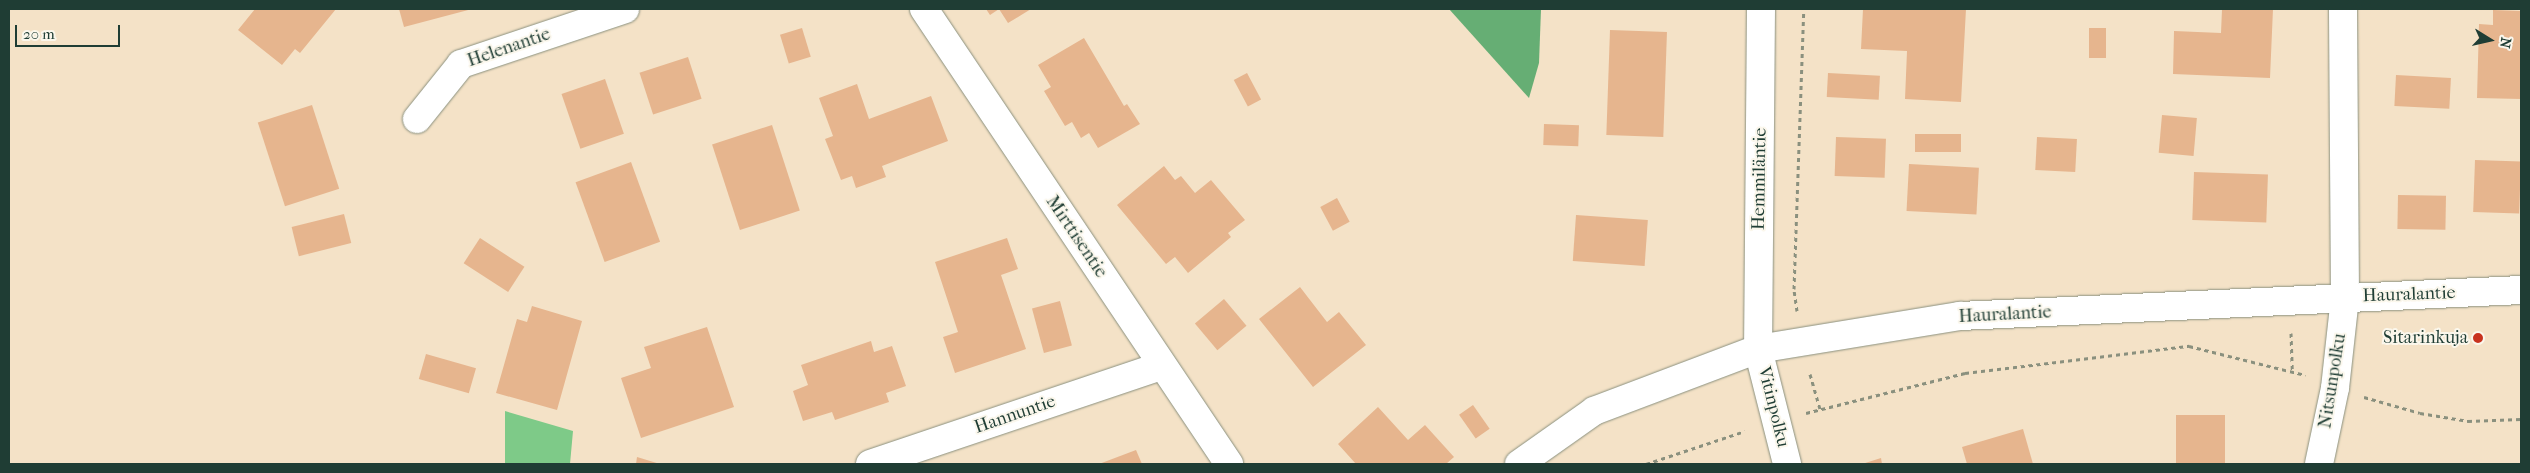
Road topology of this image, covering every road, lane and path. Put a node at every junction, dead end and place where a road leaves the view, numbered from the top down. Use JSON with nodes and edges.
{"nodes":[{"id":1,"x":625,"y":9,"type":"edge"},
{"id":2,"x":924,"y":9,"type":"edge"},
{"id":3,"x":1761,"y":9,"type":"edge"},
{"id":4,"x":1804,"y":9,"type":"edge"},
{"id":5,"x":2343,"y":9,"type":"edge"},
{"id":6,"x":416,"y":119,"type":"dead end"},
{"id":7,"x":2521,"y":290,"type":"edge"},
{"id":8,"x":2345,"y":298,"type":"junction"},
{"id":9,"x":1801,"y":342,"type":"junction"},
{"id":10,"x":1758,"y":349,"type":"junction"},
{"id":11,"x":1161,"y":366,"type":"junction"},
{"id":12,"x":2335,"y":388,"type":"junction"},
{"id":13,"x":1820,"y":409,"type":"junction"},
{"id":14,"x":2521,"y":419,"type":"edge"},
{"id":15,"x":1777,"y":420,"type":"junction"},
{"id":16,"x":870,"y":464,"type":"edge"},
{"id":17,"x":1229,"y":464,"type":"edge"},
{"id":18,"x":1519,"y":464,"type":"edge"},
{"id":19,"x":1646,"y":464,"type":"edge"},
{"id":20,"x":1788,"y":464,"type":"edge"},
{"id":21,"x":2318,"y":464,"type":"edge"}],
"edges":[{"from":1,"to":6,"type":"street","name":"Helenantie"},
{"from":2,"to":11,"type":"street","name":"Mirttisentie"},
{"from":3,"to":10,"type":"street","name":"Hemmiläntie"},
{"from":4,"to":9,"type":"path"},
{"from":5,"to":8,"type":"street"},
{"from":7,"to":8,"type":"street","name":"Hauralantie"},
{"from":8,"to":9,"type":"street","name":"Hauralantie"},
{"from":8,"to":12,"type":"street","name":"Nitsunpolku"},
{"from":9,"to":10,"type":"street","name":"Hauralantie"},
{"from":9,"to":13,"type":"path"},
{"from":10,"to":15,"type":"street","name":"Vitinpolku"},
{"from":10,"to":18,"type":"street","name":"Hauralantie"},
{"from":11,"to":16,"type":"street","name":"Hannuntie"},
{"from":11,"to":17,"type":"street","name":"Mirttisentie"},
{"from":12,"to":13,"type":"path"},
{"from":12,"to":14,"type":"path"},
{"from":12,"to":21,"type":"street","name":"Nitsunpolku"},
{"from":13,"to":15,"type":"path"},
{"from":15,"to":19,"type":"path"},
{"from":15,"to":20,"type":"street","name":"Vitinpolku"}]}
